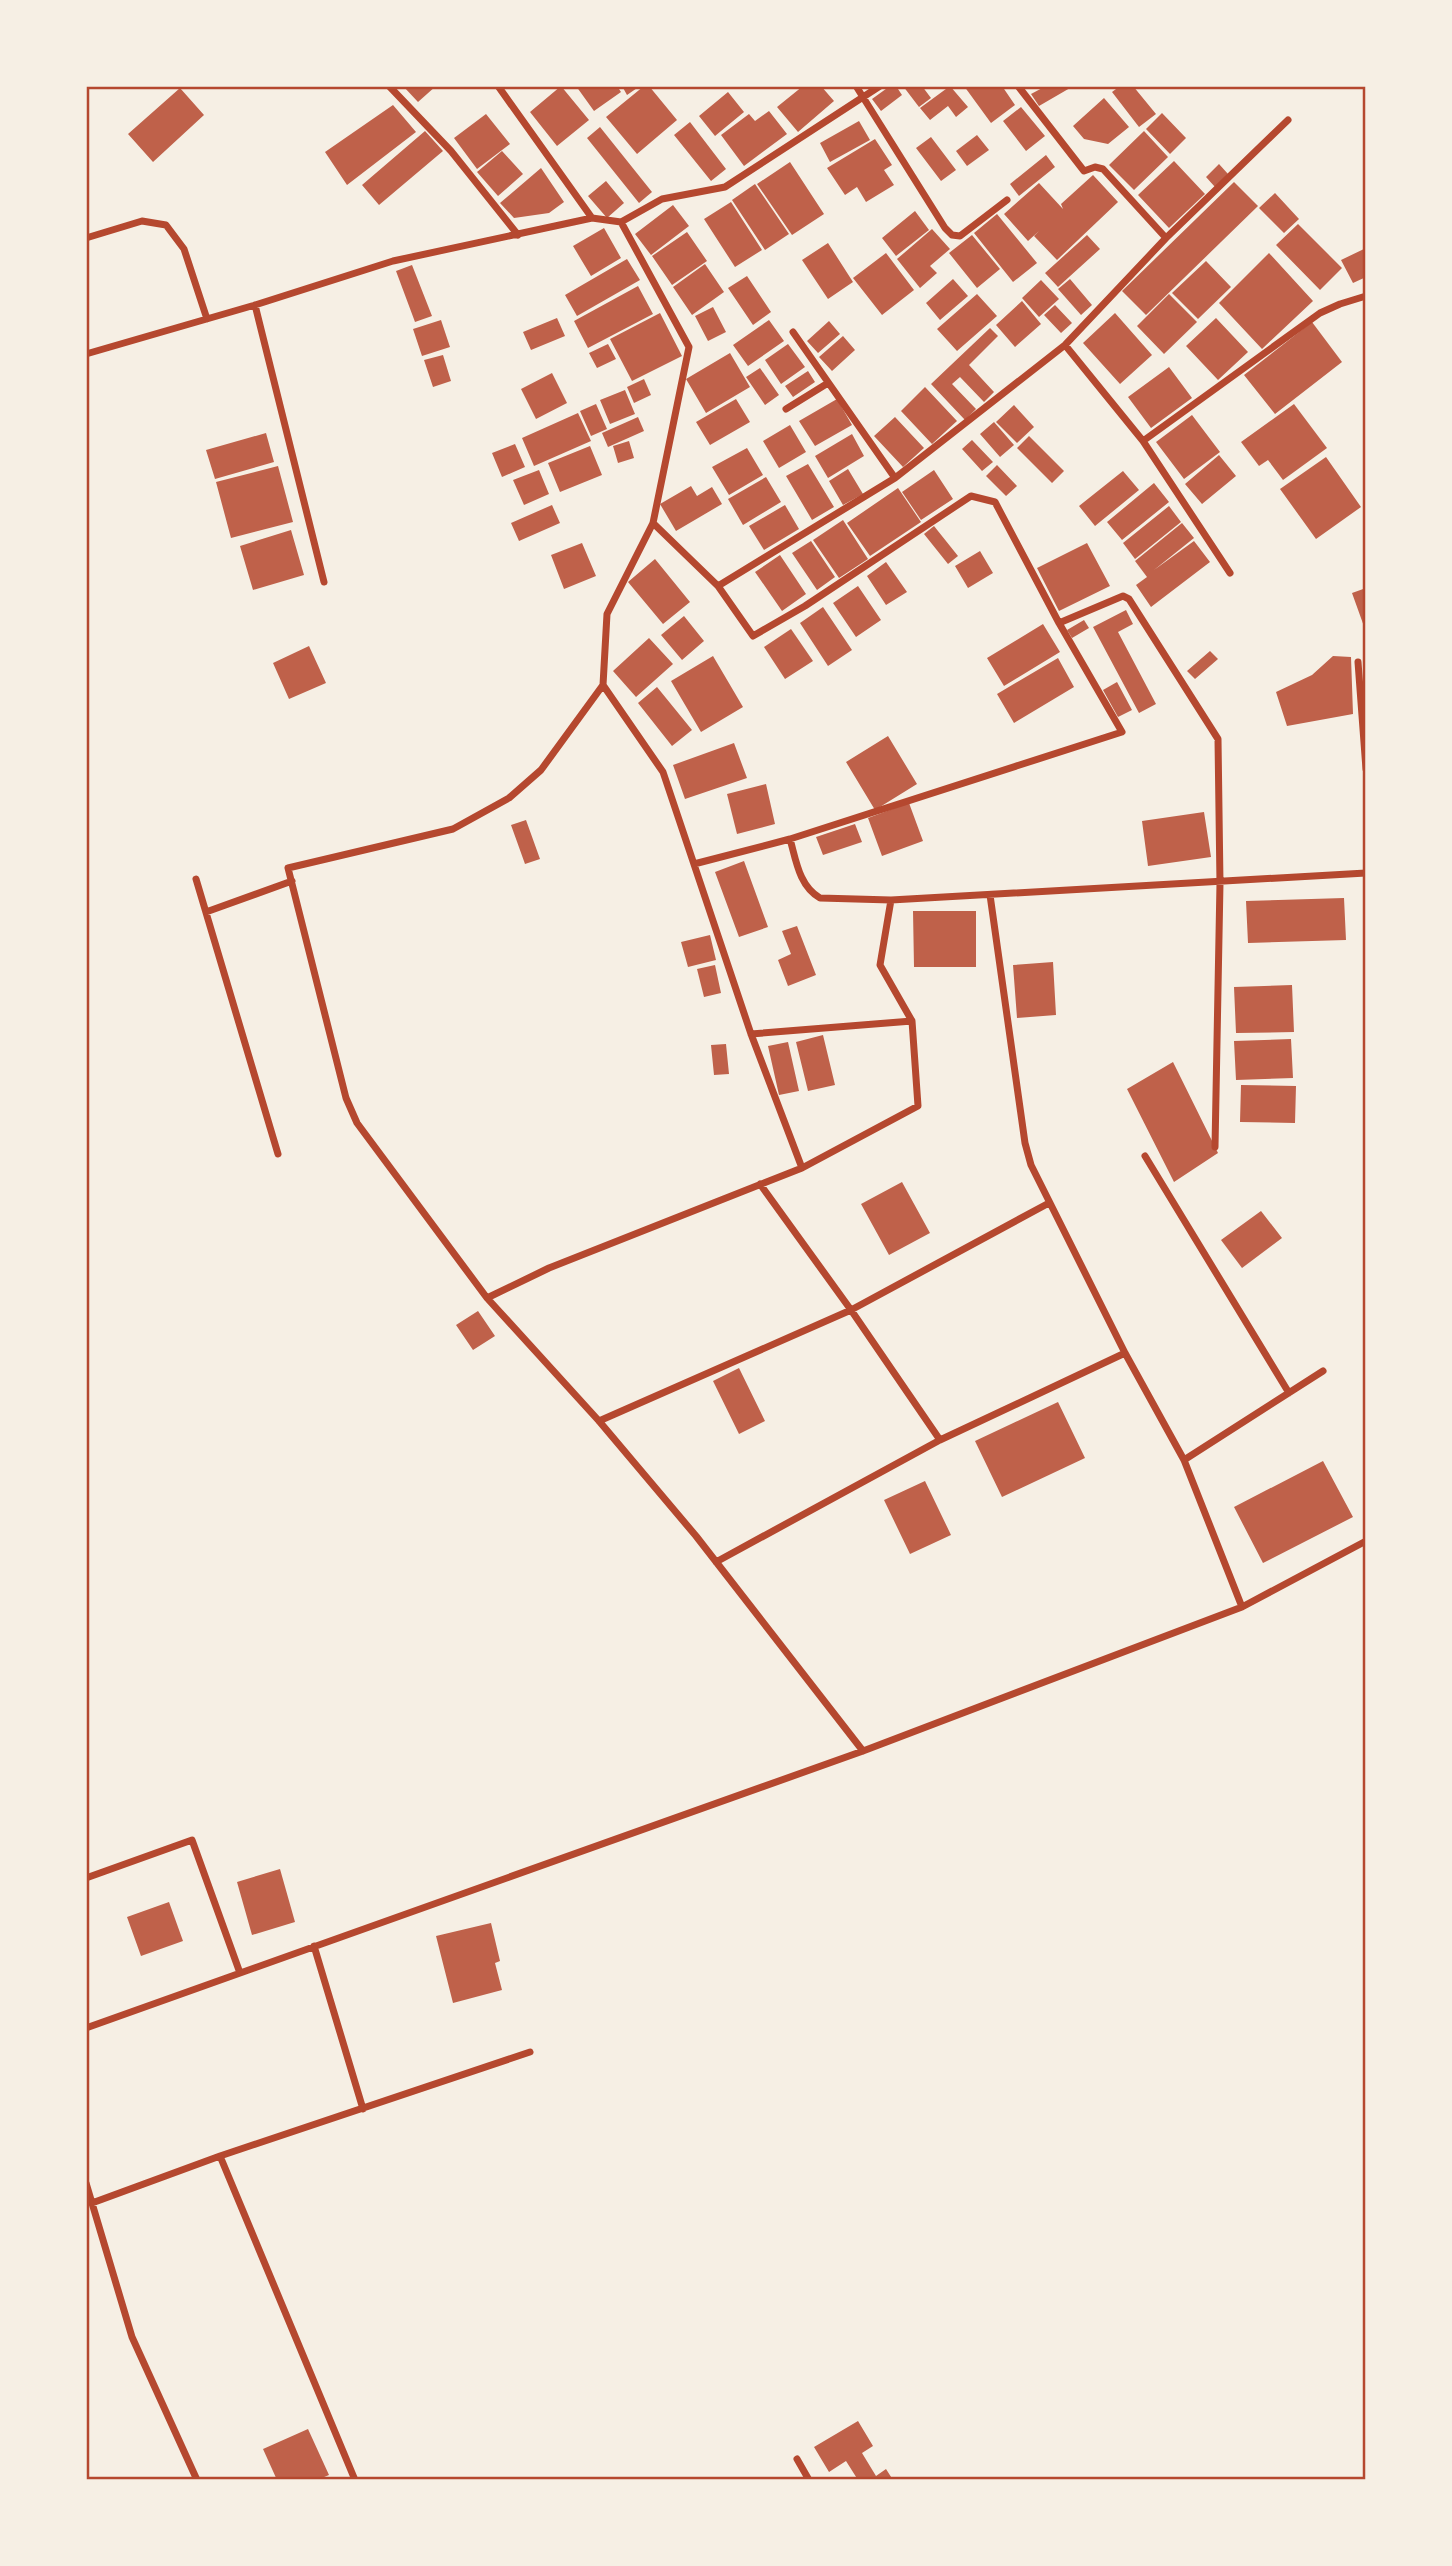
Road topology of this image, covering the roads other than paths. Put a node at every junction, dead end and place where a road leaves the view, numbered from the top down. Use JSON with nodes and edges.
{"nodes":[{"id":1,"x":389,"y":86,"type":"edge"},
{"id":2,"x":498,"y":86,"type":"edge"},
{"id":3,"x":856,"y":86,"type":"edge"},
{"id":4,"x":880,"y":86,"type":"edge"},
{"id":5,"x":1018,"y":86,"type":"edge"},
{"id":6,"x":862,"y":98,"type":"junction"},
{"id":7,"x":1288,"y":120,"type":"dead end"},
{"id":8,"x":1007,"y":200,"type":"dead end"},
{"id":9,"x":593,"y":218,"type":"junction"},
{"id":10,"x":621,"y":222,"type":"junction"},
{"id":11,"x":518,"y":235,"type":"junction"},
{"id":12,"x":86,"y":238,"type":"edge"},
{"id":13,"x":1166,"y":239,"type":"junction"},
{"id":14,"x":1366,"y":296,"type":"edge"},
{"id":15,"x":255,"y":305,"type":"junction"},
{"id":16,"x":207,"y":318,"type":"junction"},
{"id":17,"x":793,"y":332,"type":"dead end"},
{"id":18,"x":1065,"y":345,"type":"junction"},
{"id":19,"x":86,"y":354,"type":"edge"},
{"id":20,"x":828,"y":383,"type":"junction"},
{"id":21,"x":786,"y":410,"type":"dead end"},
{"id":22,"x":1143,"y":441,"type":"junction"},
{"id":23,"x":895,"y":478,"type":"junction"},
{"id":24,"x":653,"y":523,"type":"junction"},
{"id":25,"x":1230,"y":573,"type":"dead end"},
{"id":26,"x":324,"y":582,"type":"dead end"},
{"id":27,"x":718,"y":586,"type":"junction"},
{"id":28,"x":1059,"y":622,"type":"junction"},
{"id":29,"x":1359,"y":662,"type":"dead end"},
{"id":30,"x":603,"y":685,"type":"junction"},
{"id":31,"x":1366,"y":769,"type":"edge"},
{"id":32,"x":790,"y":839,"type":"junction"},
{"id":33,"x":694,"y":864,"type":"junction"},
{"id":34,"x":1366,"y":873,"type":"edge"},
{"id":35,"x":196,"y":879,"type":"dead end"},
{"id":36,"x":292,"y":881,"type":"junction"},
{"id":37,"x":1220,"y":883,"type":"junction"},
{"id":38,"x":990,"y":895,"type":"junction"},
{"id":39,"x":891,"y":900,"type":"junction"},
{"id":40,"x":206,"y":912,"type":"junction"},
{"id":41,"x":912,"y":1021,"type":"junction"},
{"id":42,"x":751,"y":1034,"type":"junction"},
{"id":43,"x":1215,"y":1147,"type":"dead end"},
{"id":44,"x":278,"y":1154,"type":"dead end"},
{"id":45,"x":1145,"y":1156,"type":"dead end"},
{"id":46,"x":802,"y":1168,"type":"junction"},
{"id":47,"x":760,"y":1184,"type":"junction"},
{"id":48,"x":1049,"y":1203,"type":"junction"},
{"id":49,"x":487,"y":1298,"type":"junction"},
{"id":50,"x":851,"y":1310,"type":"junction"},
{"id":51,"x":1125,"y":1353,"type":"junction"},
{"id":52,"x":1323,"y":1371,"type":"dead end"},
{"id":53,"x":1289,"y":1393,"type":"junction"},
{"id":54,"x":599,"y":1421,"type":"junction"},
{"id":55,"x":940,"y":1440,"type":"junction"},
{"id":56,"x":1184,"y":1460,"type":"junction"},
{"id":57,"x":1366,"y":1541,"type":"edge"},
{"id":58,"x":716,"y":1562,"type":"junction"},
{"id":59,"x":1242,"y":1607,"type":"junction"},
{"id":60,"x":863,"y":1751,"type":"junction"},
{"id":61,"x":86,"y":1878,"type":"edge"},
{"id":62,"x":314,"y":1947,"type":"junction"},
{"id":63,"x":240,"y":1973,"type":"junction"},
{"id":64,"x":86,"y":2028,"type":"edge"},
{"id":65,"x":530,"y":2052,"type":"dead end"},
{"id":66,"x":363,"y":2109,"type":"junction"},
{"id":67,"x":220,"y":2156,"type":"junction"},
{"id":68,"x":86,"y":2183,"type":"edge"},
{"id":69,"x":92,"y":2203,"type":"junction"},
{"id":70,"x":797,"y":2459,"type":"dead end"},
{"id":71,"x":197,"y":2480,"type":"edge"},
{"id":72,"x":355,"y":2480,"type":"edge"},
{"id":73,"x":809,"y":2480,"type":"edge"}],
"edges":[{"from":1,"to":11,"type":"street"},
{"from":2,"to":9,"type":"street"},
{"from":3,"to":6,"type":"street"},
{"from":4,"to":6,"type":"street"},
{"from":5,"to":13,"type":"street"},
{"from":6,"to":8,"type":"street"},
{"from":6,"to":10,"type":"street"},
{"from":7,"to":13,"type":"street"},
{"from":9,"to":10,"type":"street"},
{"from":9,"to":11,"type":"street"},
{"from":10,"to":24,"type":"street"},
{"from":11,"to":15,"type":"street"},
{"from":12,"to":16,"type":"street"},
{"from":13,"to":18,"type":"street"},
{"from":14,"to":22,"type":"street"},
{"from":15,"to":16,"type":"street"},
{"from":15,"to":26,"type":"street"},
{"from":16,"to":19,"type":"street"},
{"from":17,"to":20,"type":"street"},
{"from":18,"to":22,"type":"street"},
{"from":18,"to":23,"type":"street"},
{"from":20,"to":21,"type":"street"},
{"from":20,"to":23,"type":"street"},
{"from":22,"to":25,"type":"street"},
{"from":23,"to":27,"type":"street"},
{"from":24,"to":27,"type":"street"},
{"from":24,"to":30,"type":"street"},
{"from":27,"to":28,"type":"street"},
{"from":28,"to":32,"type":"street"},
{"from":28,"to":37,"type":"street"},
{"from":29,"to":31,"type":"street"},
{"from":30,"to":33,"type":"street"},
{"from":30,"to":36,"type":"street"},
{"from":32,"to":33,"type":"street"},
{"from":32,"to":39,"type":"street"},
{"from":33,"to":42,"type":"street"},
{"from":34,"to":37,"type":"street"},
{"from":35,"to":40,"type":"street"},
{"from":36,"to":40,"type":"street"},
{"from":36,"to":49,"type":"street"},
{"from":37,"to":38,"type":"street"},
{"from":37,"to":43,"type":"street"},
{"from":38,"to":39,"type":"street"},
{"from":38,"to":48,"type":"street"},
{"from":39,"to":41,"type":"street"},
{"from":40,"to":44,"type":"street"},
{"from":41,"to":42,"type":"street"},
{"from":41,"to":46,"type":"street"},
{"from":42,"to":46,"type":"street"},
{"from":45,"to":53,"type":"street"},
{"from":46,"to":47,"type":"street"},
{"from":47,"to":49,"type":"street"},
{"from":47,"to":50,"type":"street"},
{"from":48,"to":50,"type":"street"},
{"from":48,"to":51,"type":"street"},
{"from":49,"to":54,"type":"street"},
{"from":50,"to":54,"type":"street"},
{"from":50,"to":55,"type":"street"},
{"from":51,"to":55,"type":"street"},
{"from":51,"to":56,"type":"street"},
{"from":52,"to":53,"type":"street"},
{"from":53,"to":56,"type":"street"},
{"from":54,"to":58,"type":"street"},
{"from":55,"to":58,"type":"street"},
{"from":56,"to":59,"type":"street"},
{"from":57,"to":59,"type":"street"},
{"from":58,"to":60,"type":"street"},
{"from":59,"to":60,"type":"street"},
{"from":60,"to":62,"type":"street"},
{"from":61,"to":63,"type":"street"},
{"from":62,"to":63,"type":"street"},
{"from":62,"to":66,"type":"street"},
{"from":63,"to":64,"type":"street"},
{"from":65,"to":66,"type":"street"},
{"from":66,"to":67,"type":"street"},
{"from":67,"to":69,"type":"street"},
{"from":67,"to":72,"type":"street"},
{"from":68,"to":69,"type":"street"},
{"from":69,"to":71,"type":"street"},
{"from":70,"to":73,"type":"street"}]}
